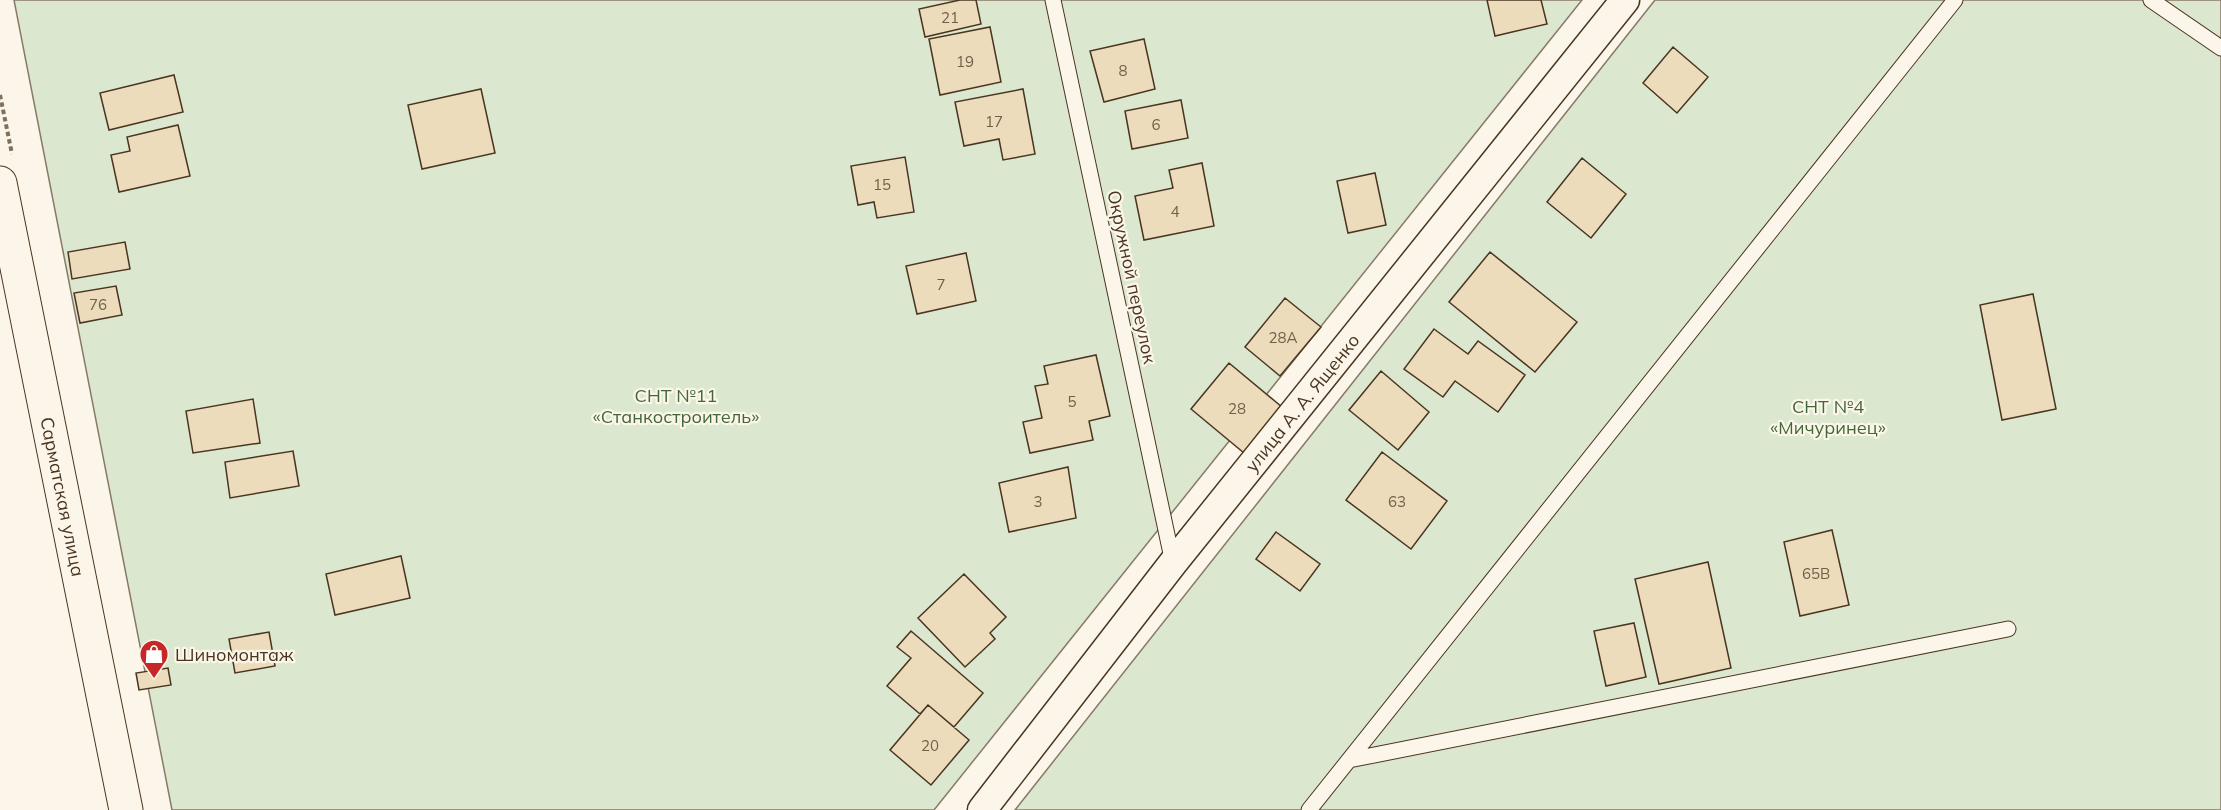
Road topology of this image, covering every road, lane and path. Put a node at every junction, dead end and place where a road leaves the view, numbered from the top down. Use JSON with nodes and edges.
{"nodes":[{"id":1,"x":1053,"y":0,"type":"edge"},
{"id":2,"x":1625,"y":0,"type":"edge"},
{"id":3,"x":1955,"y":0,"type":"edge"},
{"id":4,"x":2151,"y":0,"type":"edge"},
{"id":5,"x":2221,"y":48,"type":"edge"},
{"id":6,"x":0,"y":183,"type":"edge"},
{"id":7,"x":1173,"y":563,"type":"junction"},
{"id":8,"x":2008,"y":629,"type":"dead end"},
{"id":9,"x":1349,"y":760,"type":"junction"},
{"id":10,"x":126,"y":810,"type":"edge"},
{"id":11,"x":982,"y":810,"type":"edge"},
{"id":12,"x":1309,"y":810,"type":"edge"}],
"edges":[{"from":1,"to":7,"type":"lane","name":"Окружной переулок"},
{"from":2,"to":7,"type":"street","name":"улица А. А. Ященко"},
{"from":3,"to":9,"type":"lane"},
{"from":4,"to":5,"type":"lane"},
{"from":6,"to":10,"type":"main road","name":"Сарматская улица"},
{"from":7,"to":11,"type":"street","name":"улица А. А. Ященко"},
{"from":8,"to":9,"type":"lane"},
{"from":9,"to":12,"type":"lane"}]}
